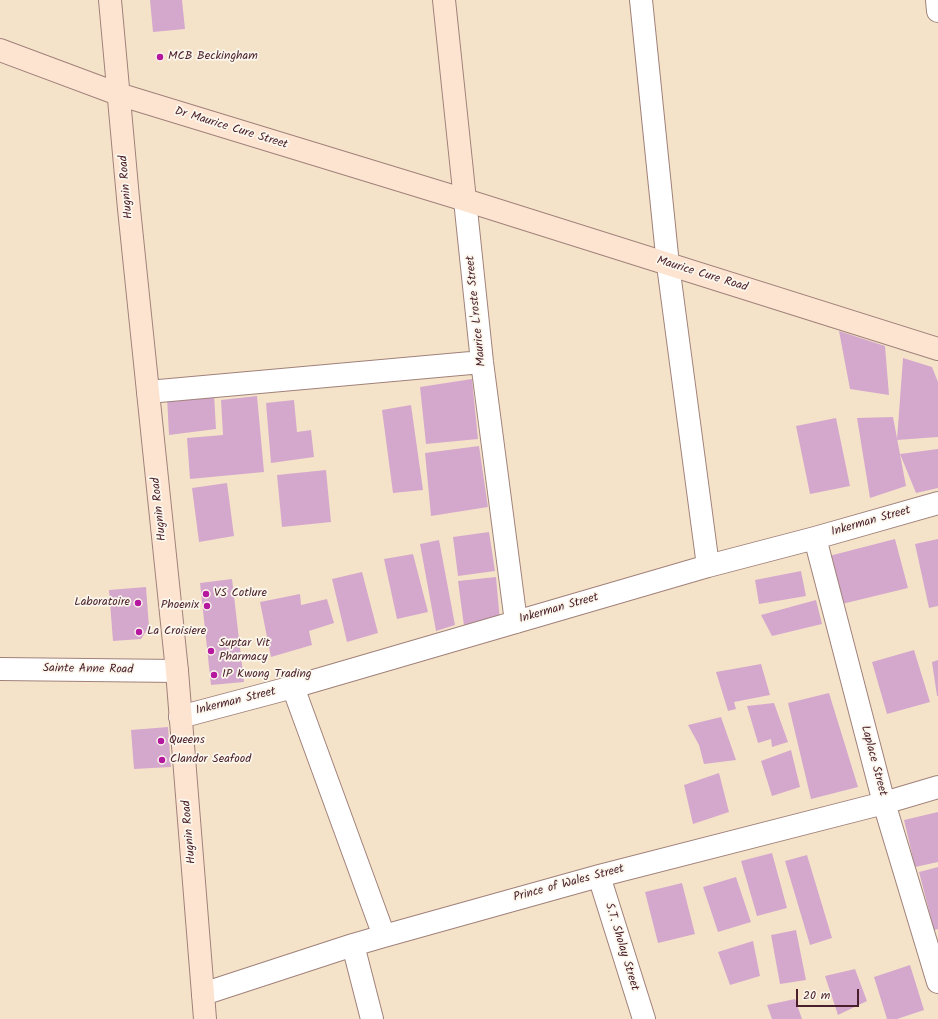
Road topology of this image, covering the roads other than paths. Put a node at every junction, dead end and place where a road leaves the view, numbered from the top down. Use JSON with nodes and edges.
{"nodes":[{"id":1,"x":110,"y":0,"type":"edge"},
{"id":2,"x":444,"y":0,"type":"edge"},
{"id":3,"x":641,"y":0,"type":"edge"},
{"id":4,"x":937,"y":0,"type":"edge"},
{"id":5,"x":938,"y":11,"type":"edge"},
{"id":6,"x":0,"y":50,"type":"edge"},
{"id":7,"x":118,"y":94,"type":"junction"},
{"id":8,"x":465,"y":200,"type":"junction"},
{"id":9,"x":668,"y":265,"type":"junction"},
{"id":10,"x":938,"y":349,"type":"edge"},
{"id":11,"x":482,"y":362,"type":"junction"},
{"id":12,"x":148,"y":392,"type":"junction"},
{"id":13,"x":938,"y":503,"type":"edge"},
{"id":14,"x":815,"y":538,"type":"junction"},
{"id":15,"x":708,"y":566,"type":"junction"},
{"id":16,"x":516,"y":622,"type":"junction"},
{"id":17,"x":0,"y":669,"type":"edge"},
{"id":18,"x":177,"y":671,"type":"junction"},
{"id":19,"x":293,"y":688,"type":"junction"},
{"id":20,"x":180,"y":716,"type":"junction"},
{"id":21,"x":938,"y":787,"type":"edge"},
{"id":22,"x":884,"y":803,"type":"junction"},
{"id":23,"x":599,"y":876,"type":"junction"},
{"id":24,"x":384,"y":936,"type":"junction"},
{"id":25,"x":353,"y":945,"type":"junction"},
{"id":26,"x":938,"y":982,"type":"edge"},
{"id":27,"x":203,"y":994,"type":"junction"},
{"id":28,"x":205,"y":1019,"type":"edge"},
{"id":29,"x":372,"y":1019,"type":"edge"},
{"id":30,"x":644,"y":1019,"type":"edge"}],
"edges":[{"from":1,"to":7,"type":"main road","name":"Hugnin Road"},
{"from":2,"to":8,"type":"main road","name":"Maurice L'roste Street"},
{"from":3,"to":9,"type":"street"},
{"from":4,"to":5,"type":"street"},
{"from":6,"to":7,"type":"main road","name":"Dr Maurice Cure Street"},
{"from":7,"to":8,"type":"main road","name":"Dr Maurice Cure Street"},
{"from":7,"to":12,"type":"main road","name":"Hugnin Road"},
{"from":8,"to":9,"type":"main road","name":"Maurice Cure Road"},
{"from":8,"to":11,"type":"street","name":"Maurice L'roste Street"},
{"from":9,"to":10,"type":"main road","name":"Maurice Cure Road"},
{"from":9,"to":15,"type":"street"},
{"from":11,"to":12,"type":"street"},
{"from":11,"to":16,"type":"street","name":"Maurice L'roste Street"},
{"from":12,"to":18,"type":"main road","name":"Hugnin Road"},
{"from":13,"to":14,"type":"street","name":"Inkerman Street"},
{"from":14,"to":15,"type":"street","name":"Inkerman Street"},
{"from":14,"to":22,"type":"street","name":"Laplace Street"},
{"from":15,"to":16,"type":"street","name":"Inkerman Street"},
{"from":16,"to":19,"type":"street","name":"Inkerman Street"},
{"from":17,"to":18,"type":"street","name":"Sainte Anne Road"},
{"from":18,"to":20,"type":"main road","name":"Hugnin Road"},
{"from":19,"to":20,"type":"street","name":"Inkerman Street"},
{"from":19,"to":24,"type":"street"},
{"from":20,"to":27,"type":"main road","name":"Hugnin Road"},
{"from":21,"to":22,"type":"street","name":"Prince of Wales Street"},
{"from":22,"to":23,"type":"street","name":"Prince of Wales Street"},
{"from":22,"to":26,"type":"street","name":"Laplace Street"},
{"from":23,"to":24,"type":"street","name":"Prince of Wales Street"},
{"from":23,"to":30,"type":"street","name":"S.T. Sholay Street"},
{"from":24,"to":25,"type":"street","name":"Prince of Wales Street"},
{"from":25,"to":27,"type":"street","name":"Prince of Wales Street"},
{"from":25,"to":29,"type":"street"},
{"from":27,"to":28,"type":"main road","name":"Hugnin Road"}]}
